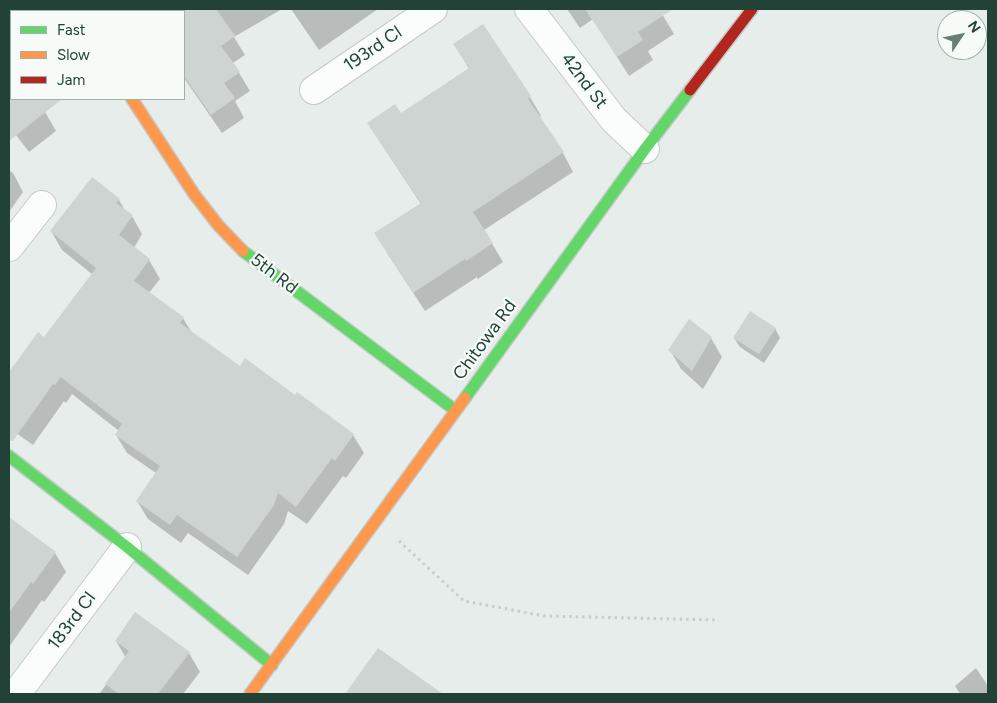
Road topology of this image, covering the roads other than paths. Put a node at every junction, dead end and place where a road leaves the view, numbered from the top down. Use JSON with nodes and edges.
{"nodes":[{"id":1,"x":433,"y":9,"type":"edge"},
{"id":2,"x":529,"y":9,"type":"edge"},
{"id":3,"x":752,"y":9,"type":"edge"},
{"id":4,"x":314,"y":90,"type":"dead end"},
{"id":5,"x":133,"y":100,"type":"edge"},
{"id":6,"x":644,"y":149,"type":"junction"},
{"id":7,"x":42,"y":205,"type":"dead end"},
{"id":8,"x":9,"y":247,"type":"edge"},
{"id":9,"x":455,"y":410,"type":"junction"},
{"id":10,"x":9,"y":456,"type":"edge"},
{"id":11,"x":127,"y":547,"type":"junction"},
{"id":12,"x":272,"y":665,"type":"junction"},
{"id":13,"x":16,"y":694,"type":"edge"},
{"id":14,"x":250,"y":694,"type":"edge"}],
"edges":[{"from":1,"to":4,"type":"street","name":"193rd Cl"},
{"from":2,"to":6,"type":"street","name":"42nd St"},
{"from":3,"to":6,"type":"street","name":"Chitowa Rd"},
{"from":5,"to":9,"type":"street","name":"5th Rd"},
{"from":6,"to":9,"type":"street","name":"Chitowa Rd"},
{"from":7,"to":8,"type":"street"},
{"from":9,"to":12,"type":"street","name":"Chitowa Rd"},
{"from":10,"to":11,"type":"street"},
{"from":11,"to":12,"type":"street"},
{"from":11,"to":13,"type":"street","name":"183rd Cl"},
{"from":12,"to":14,"type":"street","name":"Chitowa Rd"}]}
